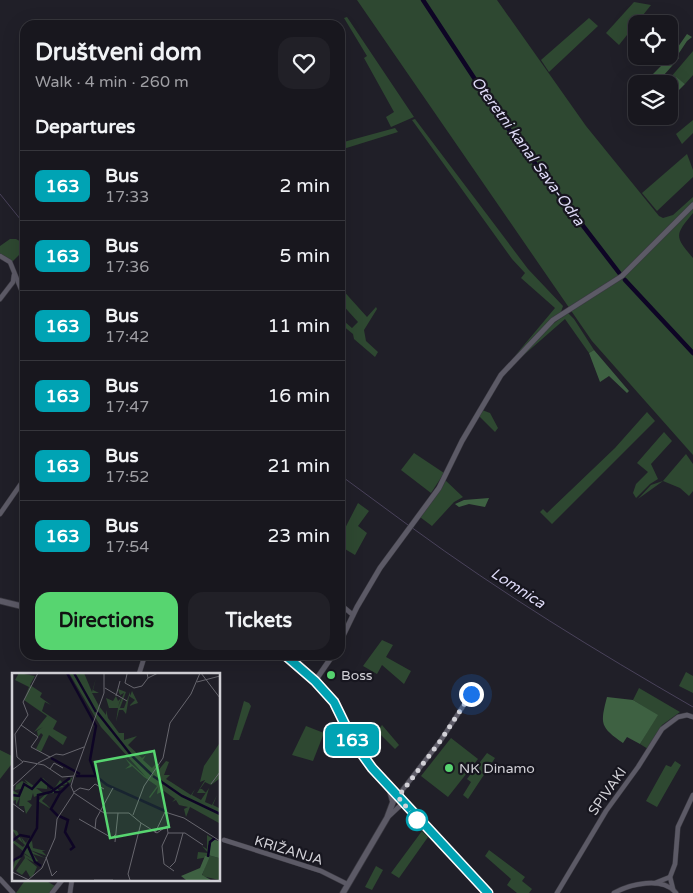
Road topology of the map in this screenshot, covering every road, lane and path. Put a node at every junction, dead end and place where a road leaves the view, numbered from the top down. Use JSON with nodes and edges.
{"nodes":[{"id":1,"x":693,"y":204,"type":"edge"},
{"id":2,"x":0,"y":256,"type":"edge"},
{"id":3,"x":14,"y":273,"type":"junction"},
{"id":4,"x":20,"y":287,"type":"edge"},
{"id":5,"x":0,"y":299,"type":"edge"},
{"id":6,"x":20,"y":485,"type":"edge"},
{"id":7,"x":0,"y":514,"type":"edge"},
{"id":8,"x":0,"y":601,"type":"edge"},
{"id":9,"x":20,"y":606,"type":"edge"},
{"id":10,"x":345,"y":608,"type":"edge"},
{"id":11,"x":353,"y":615,"type":"junction"},
{"id":12,"x":345,"y":632,"type":"edge"},
{"id":13,"x":144,"y":660,"type":"edge"},
{"id":14,"x":293,"y":660,"type":"edge"},
{"id":15,"x":330,"y":660,"type":"edge"},
{"id":16,"x":140,"y":673,"type":"edge"},
{"id":17,"x":315,"y":681,"type":"junction"},
{"id":18,"x":471,"y":694,"type":"dead end"},
{"id":19,"x":693,"y":717,"type":"edge"},
{"id":20,"x":389,"y":787,"type":"junction"},
{"id":21,"x":693,"y":796,"type":"edge"},
{"id":22,"x":398,"y":797,"type":"junction"},
{"id":23,"x":403,"y":803,"type":"junction"},
{"id":24,"x":387,"y":818,"type":"junction"},
{"id":25,"x":224,"y":840,"type":"dead end"},
{"id":26,"x":670,"y":877,"type":"junction"},
{"id":27,"x":0,"y":879,"type":"edge"},
{"id":28,"x":62,"y":880,"type":"edge"},
{"id":29,"x":72,"y":880,"type":"edge"},
{"id":30,"x":654,"y":883,"type":"junction"},
{"id":31,"x":347,"y":884,"type":"junction"},
{"id":32,"x":675,"y":891,"type":"edge"},
{"id":33,"x":13,"y":893,"type":"edge"},
{"id":34,"x":52,"y":893,"type":"edge"},
{"id":35,"x":70,"y":893,"type":"edge"},
{"id":36,"x":343,"y":893,"type":"edge"},
{"id":37,"x":488,"y":893,"type":"edge"},
{"id":38,"x":557,"y":893,"type":"edge"},
{"id":39,"x":614,"y":893,"type":"edge"}],
"edges":[{"from":1,"to":11,"type":"street"},
{"from":2,"to":3,"type":"street"},
{"from":3,"to":4,"type":"street"},
{"from":3,"to":5,"type":"street"},
{"from":6,"to":7,"type":"street"},
{"from":8,"to":9,"type":"main road"},
{"from":10,"to":11,"type":"street"},
{"from":11,"to":12,"type":"street"},
{"from":13,"to":16,"type":"street"},
{"from":14,"to":17,"type":"main road"},
{"from":15,"to":17,"type":"street"},
{"from":17,"to":20,"type":"main road"},
{"from":18,"to":22,"type":"street"},
{"from":19,"to":38,"type":"street","name":"SPIVAKI"},
{"from":20,"to":22,"type":"street"},
{"from":20,"to":24,"type":"main road"},
{"from":21,"to":26,"type":"street"},
{"from":22,"to":23,"type":"street"},
{"from":23,"to":24,"type":"street"},
{"from":23,"to":37,"type":"street"},
{"from":24,"to":31,"type":"main road"},
{"from":25,"to":31,"type":"street","name":"KRIŽANJA"},
{"from":26,"to":30,"type":"street"},
{"from":26,"to":32,"type":"street"},
{"from":27,"to":33,"type":"street"},
{"from":28,"to":34,"type":"street"},
{"from":29,"to":35,"type":"street"},
{"from":30,"to":32,"type":"street"},
{"from":30,"to":39,"type":"street"},
{"from":31,"to":36,"type":"main road"}]}
